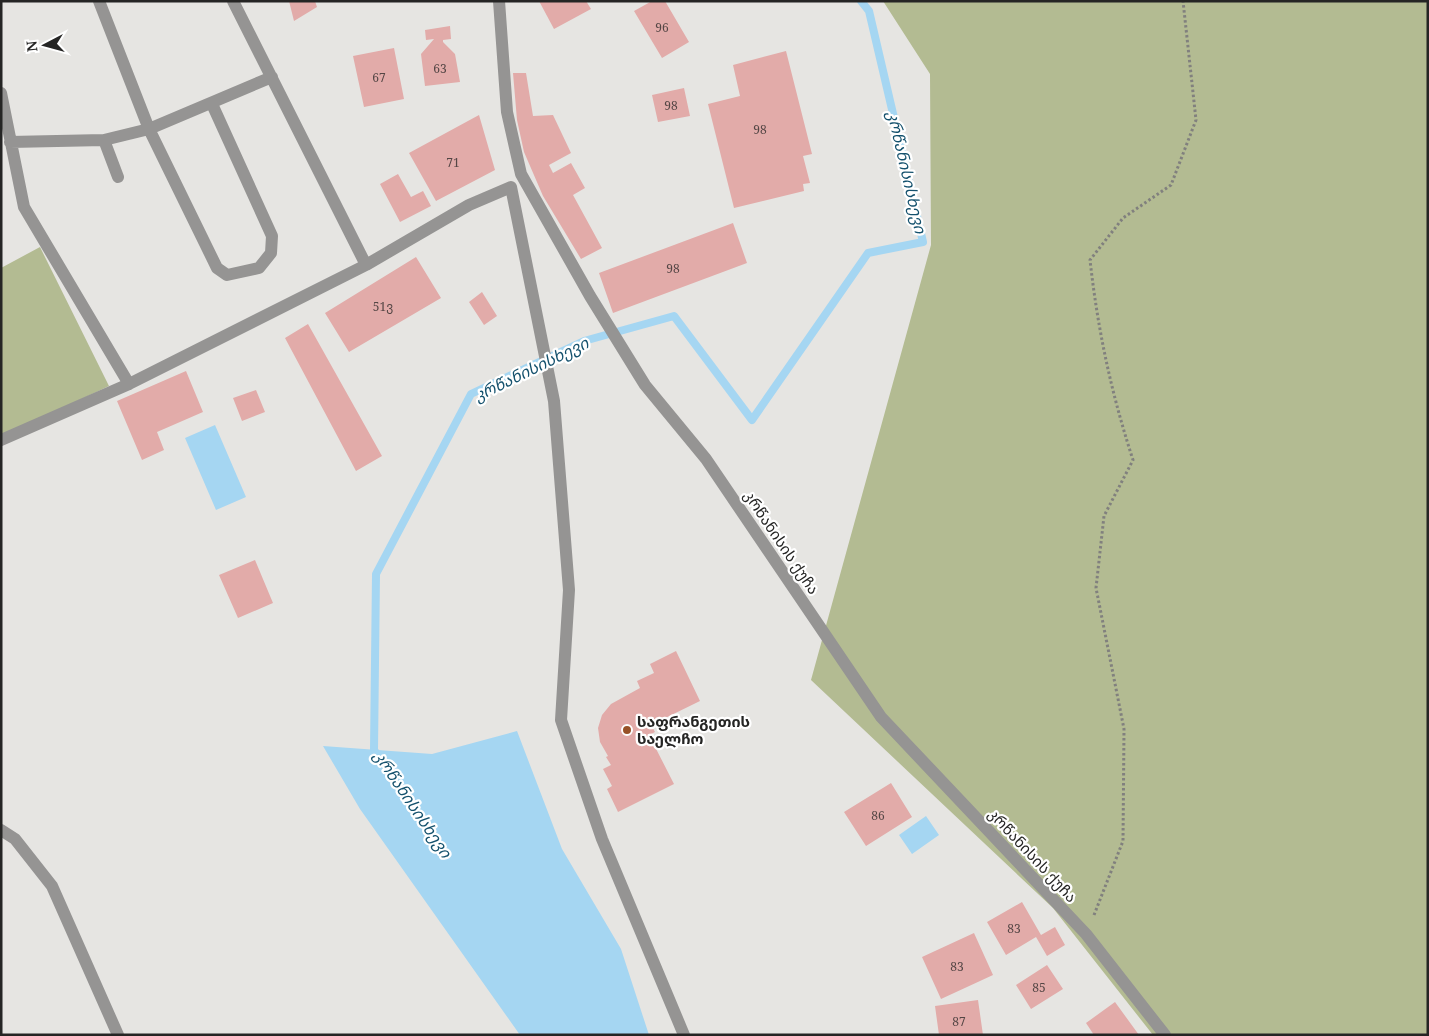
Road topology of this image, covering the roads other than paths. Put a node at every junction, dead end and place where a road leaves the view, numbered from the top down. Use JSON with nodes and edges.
{"nodes":[{"id":1,"x":99,"y":1,"type":"edge"},
{"id":2,"x":233,"y":1,"type":"edge"},
{"id":3,"x":499,"y":1,"type":"edge"},
{"id":4,"x":272,"y":77,"type":"junction"},
{"id":5,"x":1,"y":93,"type":"edge"},
{"id":6,"x":212,"y":104,"type":"junction"},
{"id":7,"x":149,"y":129,"type":"junction"},
{"id":8,"x":104,"y":140,"type":"junction"},
{"id":9,"x":10,"y":142,"type":"junction"},
{"id":10,"x":118,"y":176,"type":"dead end"},
{"id":11,"x":366,"y":265,"type":"junction"},
{"id":12,"x":128,"y":384,"type":"junction"},
{"id":13,"x":1,"y":440,"type":"edge"},
{"id":14,"x":1,"y":830,"type":"edge"},
{"id":15,"x":118,"y":1035,"type":"edge"},
{"id":16,"x":684,"y":1035,"type":"edge"},
{"id":17,"x":1165,"y":1035,"type":"edge"}],
"edges":[{"from":1,"to":7,"type":"street"},
{"from":2,"to":4,"type":"street"},
{"from":3,"to":17,"type":"street","name":"კრწანისის ქუჩა"},
{"from":4,"to":6,"type":"street"},
{"from":4,"to":11,"type":"street"},
{"from":5,"to":9,"type":"street"},
{"from":6,"to":7,"type":"street"},
{"from":6,"to":7,"type":"street"},
{"from":7,"to":8,"type":"street"},
{"from":8,"to":9,"type":"street"},
{"from":8,"to":10,"type":"street"},
{"from":9,"to":12,"type":"street"},
{"from":11,"to":12,"type":"street"},
{"from":11,"to":16,"type":"street"},
{"from":12,"to":13,"type":"street"},
{"from":14,"to":15,"type":"street"}]}
